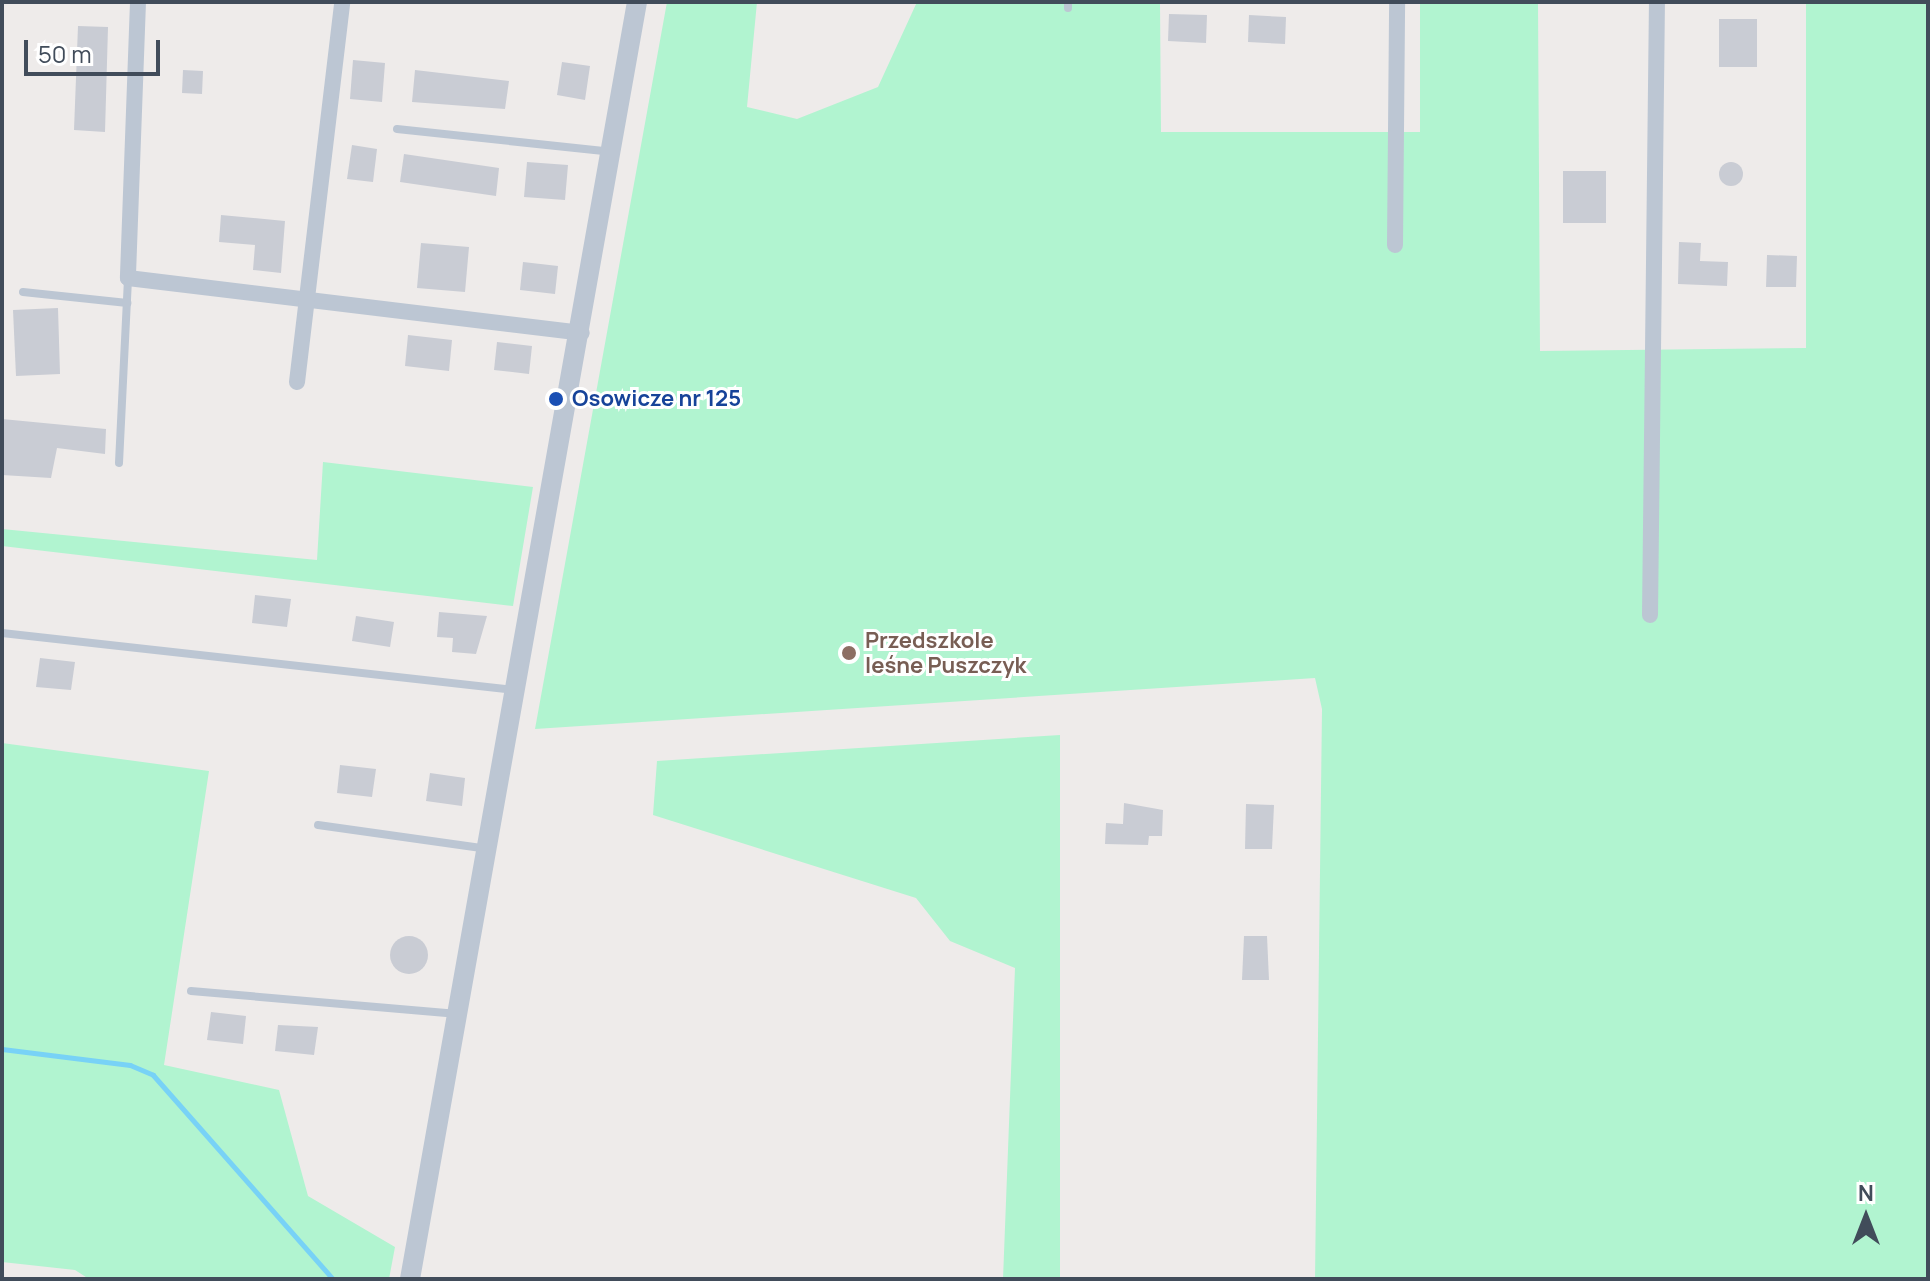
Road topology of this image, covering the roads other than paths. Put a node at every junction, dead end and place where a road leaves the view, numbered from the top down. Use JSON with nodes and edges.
{"nodes":[{"id":1,"x":138,"y":2,"type":"edge"},
{"id":2,"x":342,"y":2,"type":"edge"},
{"id":3,"x":637,"y":2,"type":"edge"},
{"id":4,"x":1397,"y":2,"type":"edge"},
{"id":5,"x":1657,"y":2,"type":"edge"},
{"id":6,"x":397,"y":129,"type":"dead end"},
{"id":7,"x":611,"y":152,"type":"junction"},
{"id":8,"x":1395,"y":245,"type":"dead end"},
{"id":9,"x":128,"y":278,"type":"junction"},
{"id":10,"x":23,"y":292,"type":"dead end"},
{"id":11,"x":307,"y":300,"type":"junction"},
{"id":12,"x":127,"y":303,"type":"junction"},
{"id":13,"x":582,"y":333,"type":"junction"},
{"id":14,"x":297,"y":382,"type":"dead end"},
{"id":15,"x":119,"y":463,"type":"dead end"},
{"id":16,"x":1650,"y":615,"type":"dead end"},
{"id":17,"x":2,"y":633,"type":"edge"},
{"id":18,"x":517,"y":690,"type":"junction"},
{"id":19,"x":318,"y":825,"type":"dead end"},
{"id":20,"x":488,"y":849,"type":"junction"},
{"id":21,"x":191,"y":991,"type":"dead end"},
{"id":22,"x":458,"y":1014,"type":"junction"},
{"id":23,"x":410,"y":1279,"type":"edge"}],
"edges":[{"from":1,"to":9,"type":"street"},
{"from":2,"to":11,"type":"street"},
{"from":3,"to":7,"type":"street"},
{"from":4,"to":8,"type":"street"},
{"from":5,"to":16,"type":"street"},
{"from":6,"to":7,"type":"lane"},
{"from":7,"to":13,"type":"street"},
{"from":9,"to":11,"type":"street"},
{"from":9,"to":12,"type":"lane"},
{"from":10,"to":12,"type":"lane"},
{"from":11,"to":13,"type":"street"},
{"from":11,"to":14,"type":"street"},
{"from":12,"to":15,"type":"lane"},
{"from":13,"to":18,"type":"street"},
{"from":17,"to":18,"type":"lane"},
{"from":18,"to":20,"type":"street"},
{"from":19,"to":20,"type":"lane"},
{"from":20,"to":22,"type":"street"},
{"from":21,"to":22,"type":"lane"},
{"from":22,"to":23,"type":"street"}]}
